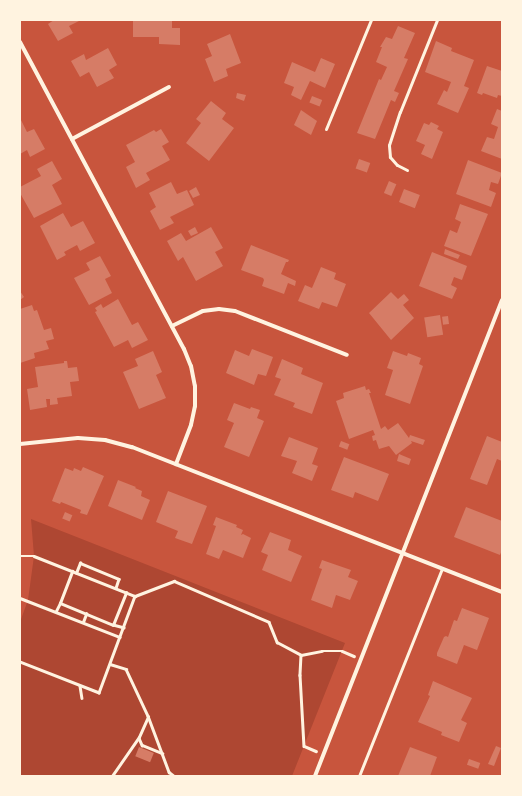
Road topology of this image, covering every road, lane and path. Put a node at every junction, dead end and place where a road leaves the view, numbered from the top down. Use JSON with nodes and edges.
{"nodes":[{"id":1,"x":371,"y":20,"type":"edge"},
{"id":2,"x":437,"y":20,"type":"edge"},
{"id":3,"x":20,"y":42,"type":"edge"},
{"id":4,"x":169,"y":88,"type":"dead end"},
{"id":5,"x":326,"y":129,"type":"dead end"},
{"id":6,"x":72,"y":139,"type":"junction"},
{"id":7,"x":407,"y":170,"type":"dead end"},
{"id":8,"x":502,"y":300,"type":"edge"},
{"id":9,"x":172,"y":326,"type":"junction"},
{"id":10,"x":347,"y":355,"type":"dead end"},
{"id":11,"x":20,"y":444,"type":"edge"},
{"id":12,"x":176,"y":464,"type":"junction"},
{"id":13,"x":403,"y":552,"type":"junction"},
{"id":14,"x":20,"y":556,"type":"edge"},
{"id":15,"x":442,"y":568,"type":"junction"},
{"id":16,"x":72,"y":571,"type":"junction"},
{"id":17,"x":76,"y":573,"type":"junction"},
{"id":18,"x":116,"y":588,"type":"junction"},
{"id":19,"x":126,"y":592,"type":"junction"},
{"id":20,"x":502,"y":592,"type":"edge"},
{"id":21,"x":135,"y":596,"type":"junction"},
{"id":22,"x":20,"y":598,"type":"edge"},
{"id":23,"x":60,"y":603,"type":"junction"},
{"id":24,"x":56,"y":611,"type":"junction"},
{"id":25,"x":86,"y":614,"type":"junction"},
{"id":26,"x":84,"y":622,"type":"junction"},
{"id":27,"x":113,"y":624,"type":"junction"},
{"id":28,"x":124,"y":628,"type":"junction"},
{"id":29,"x":120,"y":637,"type":"junction"},
{"id":30,"x":301,"y":655,"type":"junction"},
{"id":31,"x":361,"y":659,"type":"junction"},
{"id":32,"x":20,"y":662,"type":"edge"},
{"id":33,"x":110,"y":664,"type":"junction"},
{"id":34,"x":80,"y":685,"type":"junction"},
{"id":35,"x":82,"y":698,"type":"dead end"},
{"id":36,"x":148,"y":716,"type":"junction"},
{"id":37,"x":139,"y":737,"type":"junction"},
{"id":38,"x":162,"y":754,"type":"junction"},
{"id":39,"x":324,"y":754,"type":"junction"},
{"id":40,"x":112,"y":776,"type":"edge"},
{"id":41,"x":174,"y":776,"type":"edge"},
{"id":42,"x":316,"y":776,"type":"edge"},
{"id":43,"x":359,"y":776,"type":"edge"}],
"edges":[{"from":1,"to":5,"type":"lane"},
{"from":2,"to":7,"type":"lane"},
{"from":3,"to":6,"type":"street"},
{"from":4,"to":6,"type":"street"},
{"from":6,"to":9,"type":"street"},
{"from":8,"to":13,"type":"street"},
{"from":9,"to":10,"type":"street"},
{"from":9,"to":12,"type":"street"},
{"from":11,"to":12,"type":"street"},
{"from":12,"to":13,"type":"street"},
{"from":13,"to":15,"type":"street"},
{"from":13,"to":31,"type":"street"},
{"from":14,"to":16,"type":"path"},
{"from":15,"to":20,"type":"street"},
{"from":15,"to":43,"type":"lane"},
{"from":16,"to":17,"type":"path"},
{"from":16,"to":23,"type":"path"},
{"from":17,"to":18,"type":"path"},
{"from":17,"to":18,"type":"path"},
{"from":18,"to":19,"type":"path"},
{"from":19,"to":21,"type":"path"},
{"from":19,"to":27,"type":"path"},
{"from":21,"to":28,"type":"path"},
{"from":21,"to":30,"type":"path"},
{"from":22,"to":24,"type":"path"},
{"from":23,"to":24,"type":"path"},
{"from":23,"to":25,"type":"path"},
{"from":24,"to":26,"type":"path"},
{"from":25,"to":26,"type":"path"},
{"from":25,"to":27,"type":"path"},
{"from":26,"to":29,"type":"path"},
{"from":27,"to":28,"type":"path"},
{"from":28,"to":29,"type":"path"},
{"from":29,"to":33,"type":"path"},
{"from":30,"to":31,"type":"path"},
{"from":30,"to":39,"type":"path"},
{"from":31,"to":39,"type":"street"},
{"from":32,"to":34,"type":"path"},
{"from":33,"to":34,"type":"path"},
{"from":33,"to":36,"type":"path"},
{"from":34,"to":35,"type":"path"},
{"from":36,"to":37,"type":"path"},
{"from":36,"to":38,"type":"path"},
{"from":37,"to":38,"type":"path"},
{"from":37,"to":40,"type":"path"},
{"from":38,"to":41,"type":"path"},
{"from":39,"to":42,"type":"street"}]}
